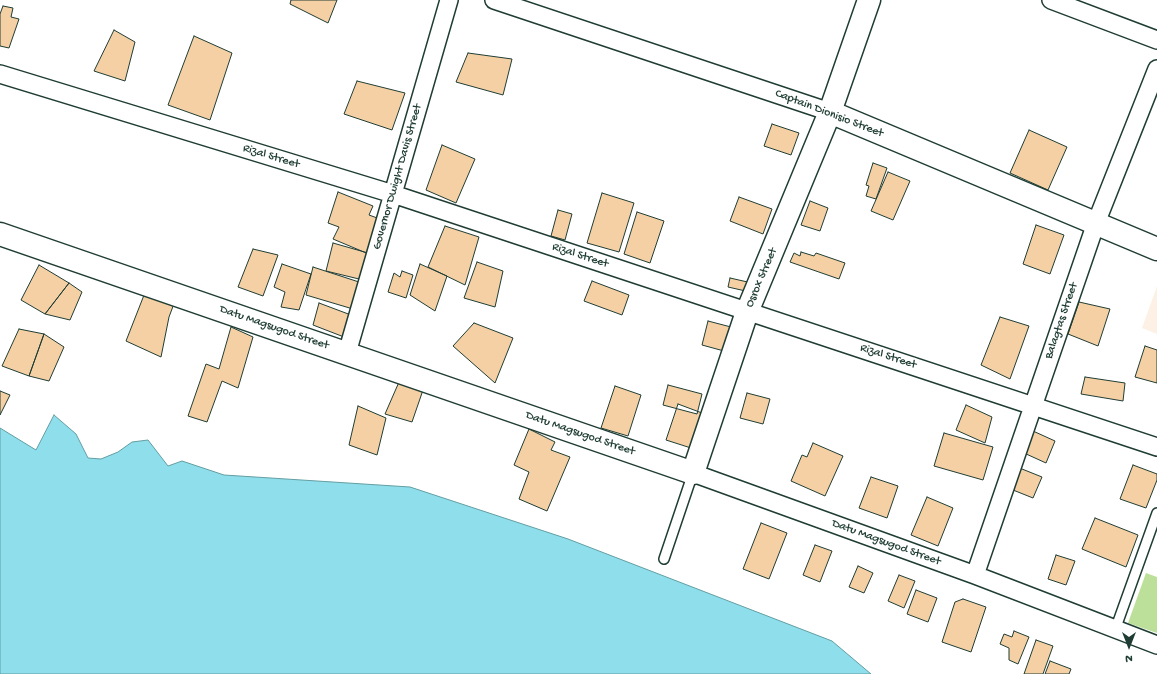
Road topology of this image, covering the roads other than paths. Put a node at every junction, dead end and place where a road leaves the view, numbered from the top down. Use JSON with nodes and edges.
{"nodes":[{"id":1,"x":449,"y":0,"type":"edge"},
{"id":2,"x":494,"y":0,"type":"edge"},
{"id":3,"x":869,"y":0,"type":"edge"},
{"id":4,"x":1051,"y":0,"type":"edge"},
{"id":5,"x":1157,"y":40,"type":"edge"},
{"id":6,"x":1157,"y":70,"type":"edge"},
{"id":7,"x":0,"y":74,"type":"edge"},
{"id":8,"x":830,"y":112,"type":"junction"},
{"id":9,"x":393,"y":194,"type":"junction"},
{"id":10,"x":1096,"y":223,"type":"junction"},
{"id":11,"x":0,"y":234,"type":"edge"},
{"id":12,"x":1157,"y":248,"type":"edge"},
{"id":13,"x":747,"y":312,"type":"junction"},
{"id":14,"x":347,"y":353,"type":"junction"},
{"id":15,"x":1033,"y":405,"type":"junction"},
{"id":16,"x":1157,"y":447,"type":"edge"},
{"id":17,"x":693,"y":473,"type":"junction"},
{"id":18,"x":1157,"y":513,"type":"edge"},
{"id":19,"x":664,"y":559,"type":"dead end"},
{"id":20,"x":975,"y":575,"type":"junction"},
{"id":21,"x":1115,"y":630,"type":"junction"},
{"id":22,"x":1157,"y":645,"type":"edge"}],
"edges":[{"from":1,"to":9,"type":"street","name":"Governor Dwight Davis Street"},
{"from":2,"to":8,"type":"street","name":"Captain Dionisio Street"},
{"from":3,"to":8,"type":"street","name":"Osrox Street"},
{"from":4,"to":5,"type":"street"},
{"from":6,"to":10,"type":"street","name":"Balagtas Street"},
{"from":7,"to":9,"type":"street","name":"Rizal Street"},
{"from":8,"to":10,"type":"street","name":"Captain Dionisio Street"},
{"from":8,"to":13,"type":"street","name":"Osrox Street"},
{"from":9,"to":13,"type":"street","name":"Rizal Street"},
{"from":9,"to":14,"type":"street","name":"Governor Dwight Davis Street"},
{"from":10,"to":12,"type":"street","name":"Captain Dionisio Street"},
{"from":10,"to":15,"type":"street","name":"Balagtas Street"},
{"from":11,"to":14,"type":"street","name":"Datu Magsugod Street"},
{"from":13,"to":15,"type":"street","name":"Rizal Street"},
{"from":13,"to":17,"type":"street","name":"Osrox Street"},
{"from":14,"to":17,"type":"street","name":"Datu Magsugod Street"},
{"from":15,"to":16,"type":"street","name":"Rizal Street"},
{"from":15,"to":20,"type":"street","name":"Balagtas Street"},
{"from":17,"to":19,"type":"lane","name":"Osrox Street"},
{"from":17,"to":20,"type":"street","name":"Datu Magsugod Street"},
{"from":18,"to":21,"type":"lane"},
{"from":20,"to":21,"type":"street","name":"Datu Magsugod Street"},
{"from":21,"to":22,"type":"street","name":"Datu Magsugod Street"}]}
